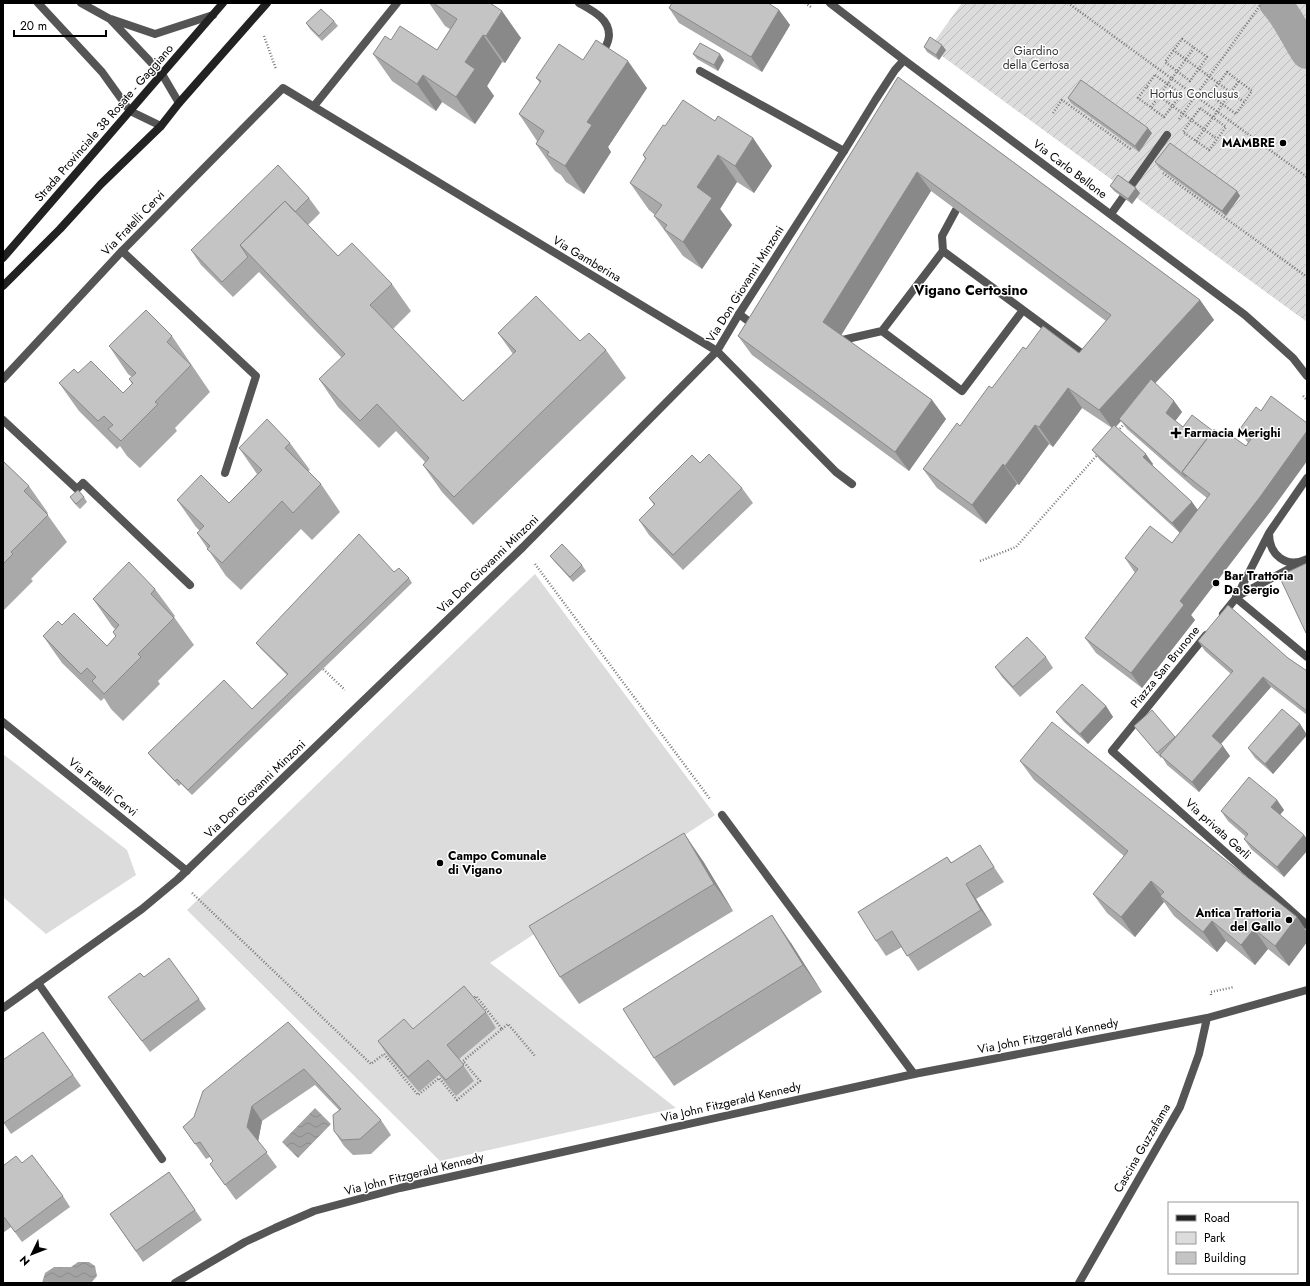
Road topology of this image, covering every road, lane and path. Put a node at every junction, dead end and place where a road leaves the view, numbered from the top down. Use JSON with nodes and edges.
{"nodes":[{"id":1,"x":38,"y":3,"type":"edge"},
{"id":2,"x":81,"y":3,"type":"edge"},
{"id":3,"x":223,"y":3,"type":"edge"},
{"id":4,"x":267,"y":3,"type":"edge"},
{"id":5,"x":397,"y":3,"type":"edge"},
{"id":6,"x":579,"y":3,"type":"edge"},
{"id":7,"x":830,"y":3,"type":"edge"},
{"id":8,"x":1068,"y":3,"type":"edge"},
{"id":9,"x":1261,"y":4,"type":"dead end"},
{"id":10,"x":213,"y":15,"type":"junction"},
{"id":11,"x":110,"y":19,"type":"junction"},
{"id":12,"x":264,"y":36,"type":"dead end"},
{"id":13,"x":606,"y":48,"type":"edge"},
{"id":14,"x":1194,"y":48,"type":"junction"},
{"id":15,"x":1173,"y":50,"type":"junction"},
{"id":16,"x":1185,"y":59,"type":"junction"},
{"id":17,"x":904,"y":60,"type":"junction"},
{"id":18,"x":1199,"y":69,"type":"junction"},
{"id":19,"x":700,"y":71,"type":"dead end"},
{"id":20,"x":1177,"y":71,"type":"junction"},
{"id":21,"x":162,"y":74,"type":"junction"},
{"id":22,"x":1209,"y":76,"type":"junction"},
{"id":23,"x":1172,"y":78,"type":"junction"},
{"id":24,"x":1239,"y":81,"type":"junction"},
{"id":25,"x":1168,"y":84,"type":"junction"},
{"id":26,"x":1219,"y":84,"type":"junction"},
{"id":27,"x":1146,"y":87,"type":"junction"},
{"id":28,"x":283,"y":88,"type":"junction"},
{"id":29,"x":1231,"y":92,"type":"junction"},
{"id":30,"x":1195,"y":95,"type":"junction"},
{"id":31,"x":1159,"y":96,"type":"junction"},
{"id":32,"x":1244,"y":102,"type":"junction"},
{"id":33,"x":179,"y":103,"type":"junction"},
{"id":34,"x":1222,"y":104,"type":"junction"},
{"id":35,"x":1172,"y":105,"type":"junction"},
{"id":36,"x":314,"y":106,"type":"junction"},
{"id":37,"x":1151,"y":107,"type":"junction"},
{"id":38,"x":130,"y":111,"type":"junction"},
{"id":39,"x":1217,"y":111,"type":"junction"},
{"id":40,"x":1052,"y":113,"type":"dead end"},
{"id":41,"x":1183,"y":113,"type":"junction"},
{"id":42,"x":1212,"y":118,"type":"junction"},
{"id":43,"x":1192,"y":120,"type":"junction"},
{"id":44,"x":161,"y":126,"type":"junction"},
{"id":45,"x":1204,"y":129,"type":"junction"},
{"id":46,"x":1167,"y":135,"type":"joint"},
{"id":47,"x":1217,"y":138,"type":"junction"},
{"id":48,"x":1196,"y":141,"type":"junction"},
{"id":49,"x":844,"y":151,"type":"junction"},
{"id":50,"x":1148,"y":162,"type":"junction"},
{"id":51,"x":1307,"y":177,"type":"edge"},
{"id":52,"x":956,"y":210,"type":"edge"},
{"id":53,"x":1111,"y":214,"type":"junction"},
{"id":54,"x":122,"y":251,"type":"junction"},
{"id":55,"x":943,"y":251,"type":"junction"},
{"id":56,"x":3,"y":258,"type":"edge"},
{"id":57,"x":1307,"y":277,"type":"edge"},
{"id":58,"x":3,"y":286,"type":"edge"},
{"id":59,"x":1023,"y":310,"type":"junction"},
{"id":60,"x":739,"y":314,"type":"junction"},
{"id":61,"x":760,"y":330,"type":"edge"},
{"id":62,"x":882,"y":332,"type":"junction"},
{"id":63,"x":837,"y":342,"type":"edge"},
{"id":64,"x":717,"y":351,"type":"junction"},
{"id":65,"x":1092,"y":361,"type":"edge"},
{"id":66,"x":1307,"y":376,"type":"edge"},
{"id":67,"x":3,"y":379,"type":"edge"},
{"id":68,"x":1130,"y":417,"type":"edge"},
{"id":69,"x":3,"y":420,"type":"edge"},
{"id":70,"x":1114,"y":435,"type":"edge"},
{"id":71,"x":1099,"y":452,"type":"edge"},
{"id":72,"x":225,"y":473,"type":"dead end"},
{"id":73,"x":1307,"y":478,"type":"edge"},
{"id":74,"x":852,"y":484,"type":"dead end"},
{"id":75,"x":1269,"y":533,"type":"junction"},
{"id":76,"x":523,"y":547,"type":"junction"},
{"id":77,"x":1307,"y":559,"type":"edge"},
{"id":78,"x":980,"y":561,"type":"dead end"},
{"id":79,"x":190,"y":585,"type":"dead end"},
{"id":80,"x":1236,"y":598,"type":"junction"},
{"id":81,"x":1307,"y":657,"type":"edge"},
{"id":82,"x":315,"y":672,"type":"edge"},
{"id":83,"x":359,"y":705,"type":"junction"},
{"id":84,"x":3,"y":722,"type":"edge"},
{"id":85,"x":1112,"y":751,"type":"joint"},
{"id":86,"x":722,"y":815,"type":"joint"},
{"id":87,"x":187,"y":870,"type":"junction"},
{"id":88,"x":178,"y":879,"type":"junction"},
{"id":89,"x":1307,"y":925,"type":"edge"},
{"id":90,"x":38,"y":982,"type":"junction"},
{"id":91,"x":1307,"y":990,"type":"edge"},
{"id":92,"x":470,"y":1001,"type":"edge"},
{"id":93,"x":3,"y":1008,"type":"edge"},
{"id":94,"x":1207,"y":1018,"type":"junction"},
{"id":95,"x":502,"y":1028,"type":"junction"},
{"id":96,"x":389,"y":1049,"type":"edge"},
{"id":97,"x":384,"y":1054,"type":"junction"},
{"id":98,"x":535,"y":1056,"type":"dead end"},
{"id":99,"x":914,"y":1074,"type":"junction"},
{"id":100,"x":162,"y":1159,"type":"dead end"},
{"id":101,"x":175,"y":1283,"type":"edge"},
{"id":102,"x":1079,"y":1283,"type":"edge"}],
"edges":[{"from":1,"to":38,"type":"street"},
{"from":2,"to":11,"type":"street"},
{"from":3,"to":10,"type":"main road","name":"Strada Provinciale 38 Rosate - Gaggiano"},
{"from":4,"to":33,"type":"main road"},
{"from":5,"to":36,"type":"street"},
{"from":6,"to":13,"type":"street"},
{"from":7,"to":17,"type":"street","name":"Via Carlo Bellone"},
{"from":8,"to":23,"type":"path"},
{"from":9,"to":22,"type":"path"},
{"from":10,"to":11,"type":"street"},
{"from":10,"to":21,"type":"main road","name":"Strada Provinciale 38 Rosate - Gaggiano"},
{"from":11,"to":21,"type":"street"},
{"from":12,"to":28,"type":"path"},
{"from":14,"to":15,"type":"path"},
{"from":14,"to":16,"type":"path"},
{"from":14,"to":18,"type":"path"},
{"from":15,"to":16,"type":"path"},
{"from":15,"to":20,"type":"path"},
{"from":16,"to":18,"type":"path"},
{"from":16,"to":20,"type":"path"},
{"from":17,"to":49,"type":"street","name":"Via Don Giovanni Minzoni"},
{"from":17,"to":53,"type":"street","name":"Via Carlo Bellone"},
{"from":18,"to":20,"type":"path"},
{"from":18,"to":22,"type":"path"},
{"from":19,"to":49,"type":"street"},
{"from":20,"to":23,"type":"path"},
{"from":21,"to":33,"type":"street"},
{"from":21,"to":38,"type":"main road","name":"Strada Provinciale 38 Rosate - Gaggiano"},
{"from":22,"to":26,"type":"path"},
{"from":22,"to":30,"type":"path"},
{"from":23,"to":25,"type":"path"},
{"from":23,"to":30,"type":"path"},
{"from":24,"to":26,"type":"path"},
{"from":24,"to":29,"type":"path"},
{"from":24,"to":32,"type":"path"},
{"from":25,"to":27,"type":"path"},
{"from":25,"to":31,"type":"path"},
{"from":25,"to":35,"type":"path"},
{"from":26,"to":29,"type":"path"},
{"from":26,"to":34,"type":"path"},
{"from":27,"to":31,"type":"path"},
{"from":27,"to":37,"type":"path"},
{"from":28,"to":36,"type":"street","name":"Via Gamberina"},
{"from":28,"to":54,"type":"street","name":"Via Fratelli Cervi"},
{"from":29,"to":32,"type":"path"},
{"from":29,"to":34,"type":"path"},
{"from":30,"to":39,"type":"path"},
{"from":30,"to":41,"type":"path"},
{"from":31,"to":35,"type":"path"},
{"from":31,"to":37,"type":"path"},
{"from":32,"to":34,"type":"path"},
{"from":33,"to":44,"type":"main road"},
{"from":34,"to":39,"type":"path"},
{"from":35,"to":37,"type":"path"},
{"from":35,"to":41,"type":"path"},
{"from":36,"to":64,"type":"street","name":"Via Gamberina"},
{"from":38,"to":44,"type":"street"},
{"from":38,"to":56,"type":"main road","name":"Strada Provinciale 38 Rosate - Gaggiano"},
{"from":39,"to":42,"type":"path"},
{"from":39,"to":51,"type":"path"},
{"from":40,"to":50,"type":"path"},
{"from":41,"to":43,"type":"path"},
{"from":41,"to":46,"type":"path"},
{"from":42,"to":43,"type":"path"},
{"from":42,"to":45,"type":"path"},
{"from":42,"to":47,"type":"path"},
{"from":43,"to":45,"type":"path"},
{"from":43,"to":48,"type":"path"},
{"from":44,"to":58,"type":"main road"},
{"from":45,"to":47,"type":"path"},
{"from":45,"to":48,"type":"path"},
{"from":46,"to":50,"type":"street"},
{"from":47,"to":48,"type":"path"},
{"from":49,"to":60,"type":"street","name":"Via Don Giovanni Minzoni"},
{"from":50,"to":53,"type":"street"},
{"from":50,"to":57,"type":"path"},
{"from":52,"to":55,"type":"street"},
{"from":53,"to":66,"type":"street","name":"Via Carlo Bellone"},
{"from":54,"to":67,"type":"street","name":"Via Fratelli Cervi"},
{"from":54,"to":72,"type":"street"},
{"from":55,"to":59,"type":"street"},
{"from":55,"to":62,"type":"street"},
{"from":59,"to":62,"type":"street"},
{"from":59,"to":65,"type":"street"},
{"from":60,"to":61,"type":"street"},
{"from":60,"to":64,"type":"street","name":"Via Don Giovanni Minzoni"},
{"from":62,"to":63,"type":"street"},
{"from":64,"to":74,"type":"street","name":"Via Gamberina"},
{"from":64,"to":76,"type":"street","name":"Via Don Giovanni Minzoni"},
{"from":68,"to":70,"type":"path"},
{"from":69,"to":79,"type":"street"},
{"from":71,"to":78,"type":"path"},
{"from":73,"to":75,"type":"street","name":"Piazza San Brunone"},
{"from":75,"to":77,"type":"street","name":"Piazza San Brunone"},
{"from":75,"to":80,"type":"street","name":"Piazza San Brunone"},
{"from":76,"to":83,"type":"street","name":"Via Don Giovanni Minzoni"},
{"from":76,"to":86,"type":"path"},
{"from":77,"to":80,"type":"street","name":"Piazza San Brunone"},
{"from":80,"to":81,"type":"street"},
{"from":80,"to":85,"type":"street","name":"Piazza San Brunone"},
{"from":82,"to":83,"type":"path"},
{"from":83,"to":87,"type":"street","name":"Via Don Giovanni Minzoni"},
{"from":84,"to":87,"type":"street","name":"Via Fratelli Cervi"},
{"from":85,"to":89,"type":"street","name":"Via privata Gerli"},
{"from":86,"to":99,"type":"street"},
{"from":87,"to":88,"type":"street","name":"Via Don Giovanni Minzoni"},
{"from":88,"to":90,"type":"street","name":"Via Don Giovanni Minzoni"},
{"from":88,"to":97,"type":"path"},
{"from":90,"to":93,"type":"street","name":"Via Don Giovanni Minzoni"},
{"from":90,"to":100,"type":"street"},
{"from":91,"to":94,"type":"street","name":"Via John Fitzgerald Kennedy"},
{"from":92,"to":95,"type":"path"},
{"from":94,"to":99,"type":"street","name":"Via John Fitzgerald Kennedy"},
{"from":94,"to":102,"type":"street","name":"Cascina Guzzafama"},
{"from":95,"to":97,"type":"path"},
{"from":95,"to":98,"type":"path"},
{"from":96,"to":97,"type":"path"},
{"from":99,"to":101,"type":"street","name":"Via John Fitzgerald Kennedy"}]}
